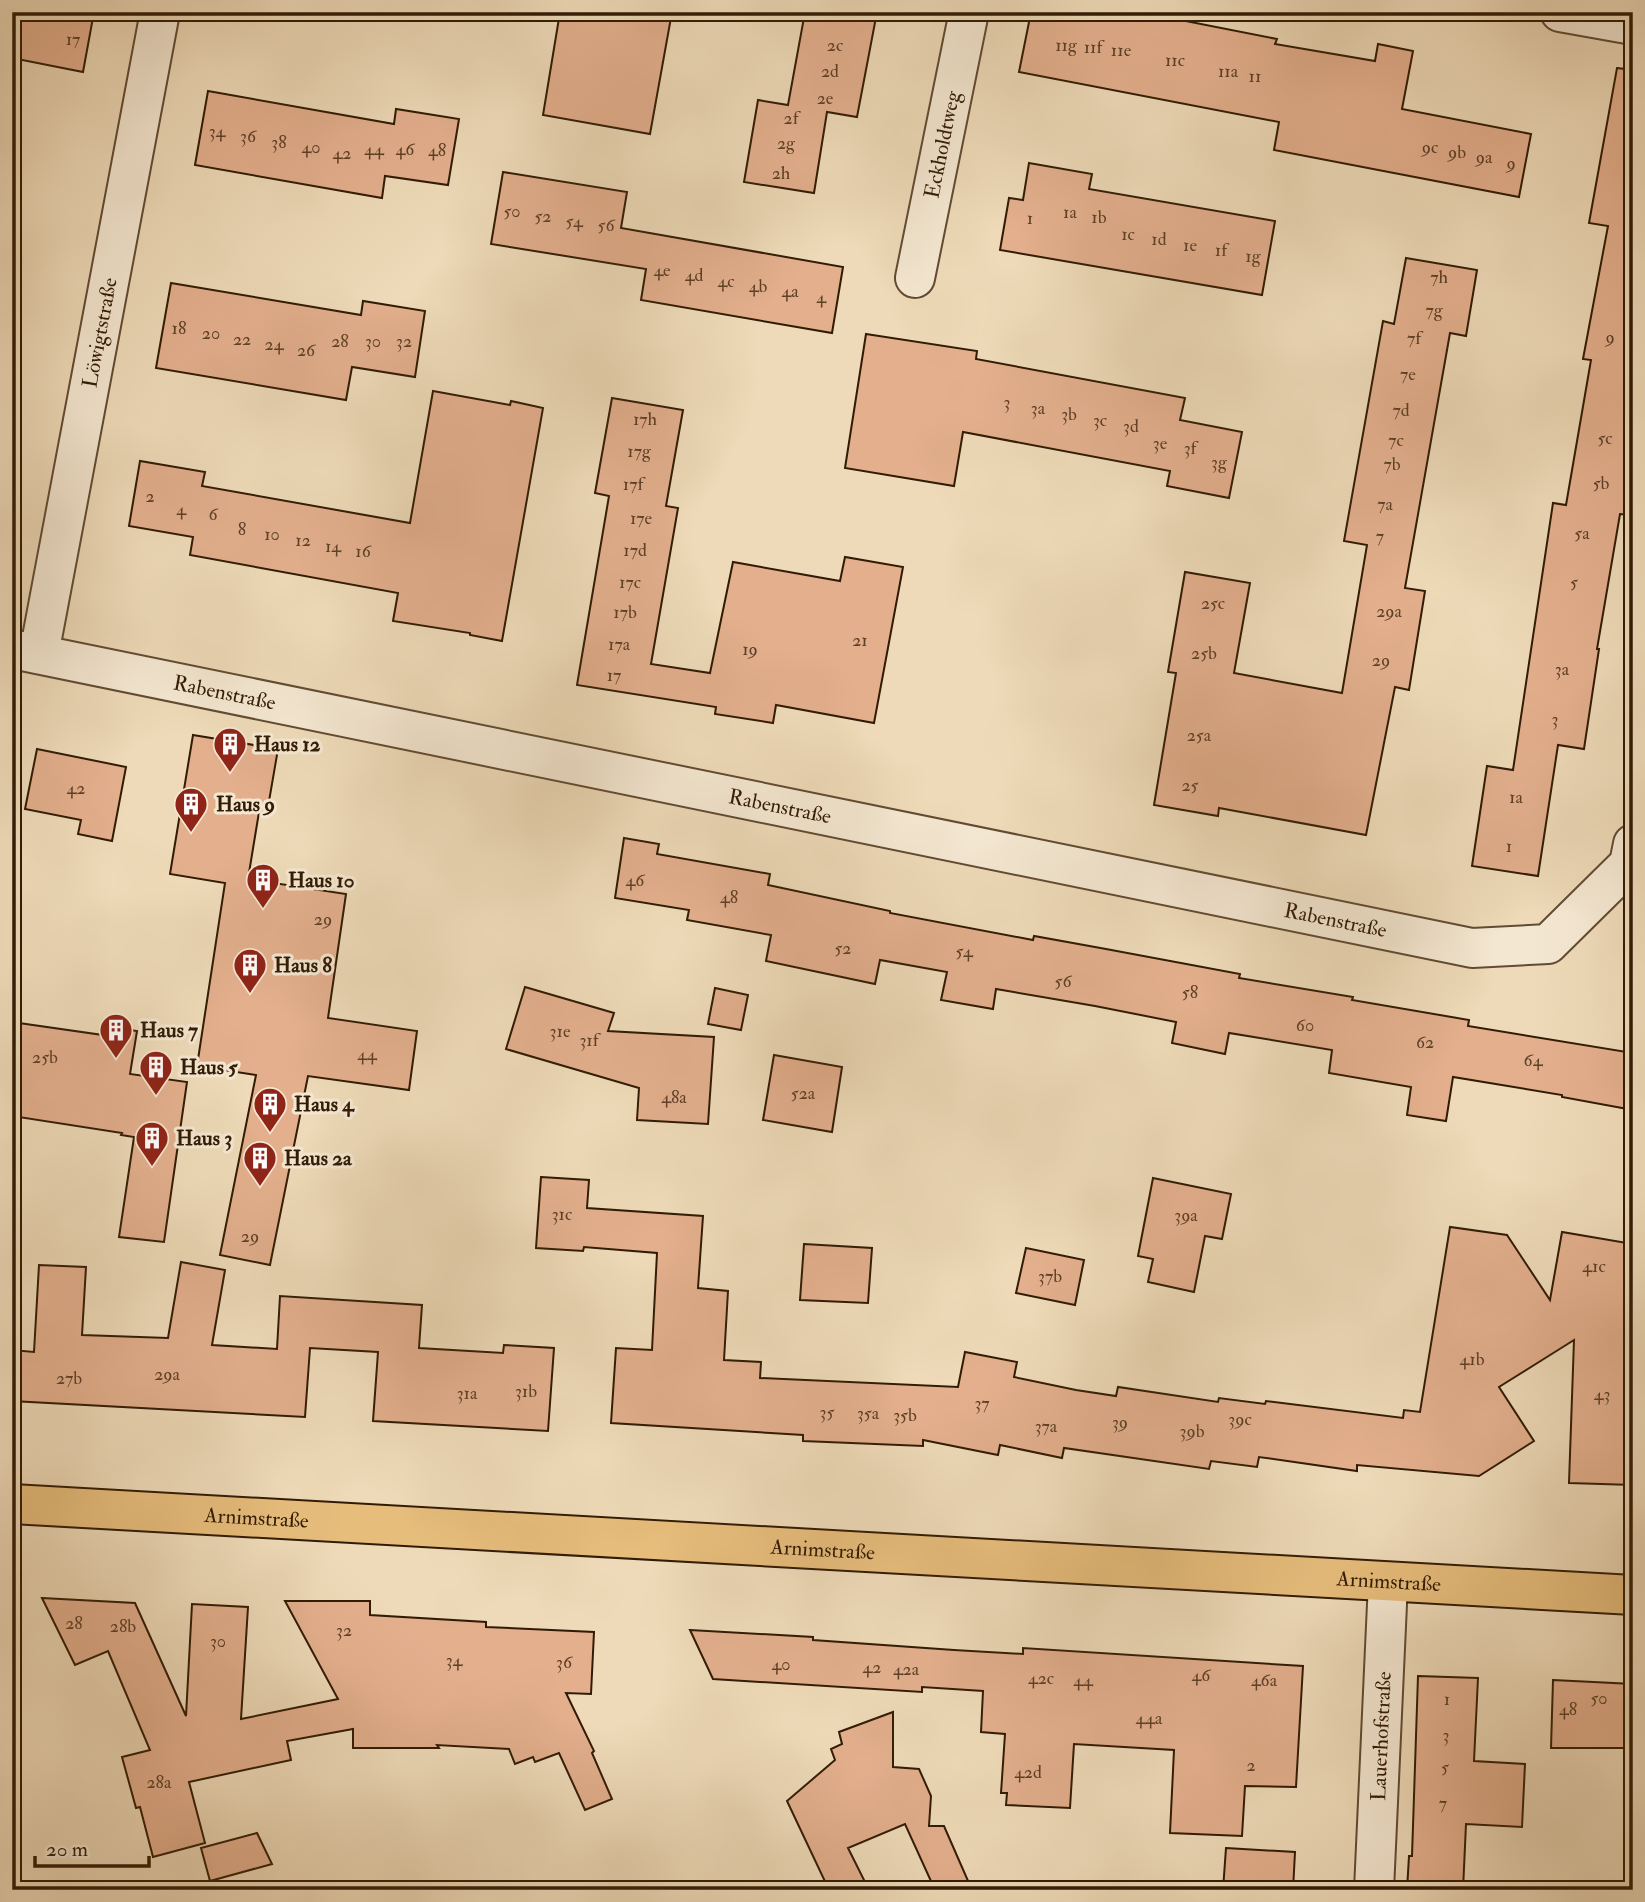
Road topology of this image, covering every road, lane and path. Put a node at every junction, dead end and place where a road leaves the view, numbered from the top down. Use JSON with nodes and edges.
{"nodes":[{"id":1,"x":160,"y":12,"type":"edge"},
{"id":2,"x":969,"y":12,"type":"edge"},
{"id":3,"x":1560,"y":12,"type":"edge"},
{"id":4,"x":1633,"y":25,"type":"edge"},
{"id":5,"x":915,"y":278,"type":"dead end"},
{"id":6,"x":25,"y":652,"type":"edge"},
{"id":7,"x":1633,"y":844,"type":"edge"},
{"id":8,"x":12,"y":1504,"type":"edge"},
{"id":9,"x":1388,"y":1582,"type":"junction"},
{"id":10,"x":1633,"y":1595,"type":"edge"},
{"id":11,"x":1374,"y":1890,"type":"edge"}],
"edges":[{"from":1,"to":6,"type":"street","name":"Löwigtstraße"},
{"from":2,"to":5,"type":"street","name":"Eckholdtweg"},
{"from":3,"to":4,"type":"street"},
{"from":6,"to":7,"type":"street","name":"Rabenstraße"},
{"from":8,"to":9,"type":"main road","name":"Arnimstraße"},
{"from":9,"to":10,"type":"main road","name":"Arnimstraße"},
{"from":9,"to":11,"type":"street","name":"Lauerhofstraße"}]}
